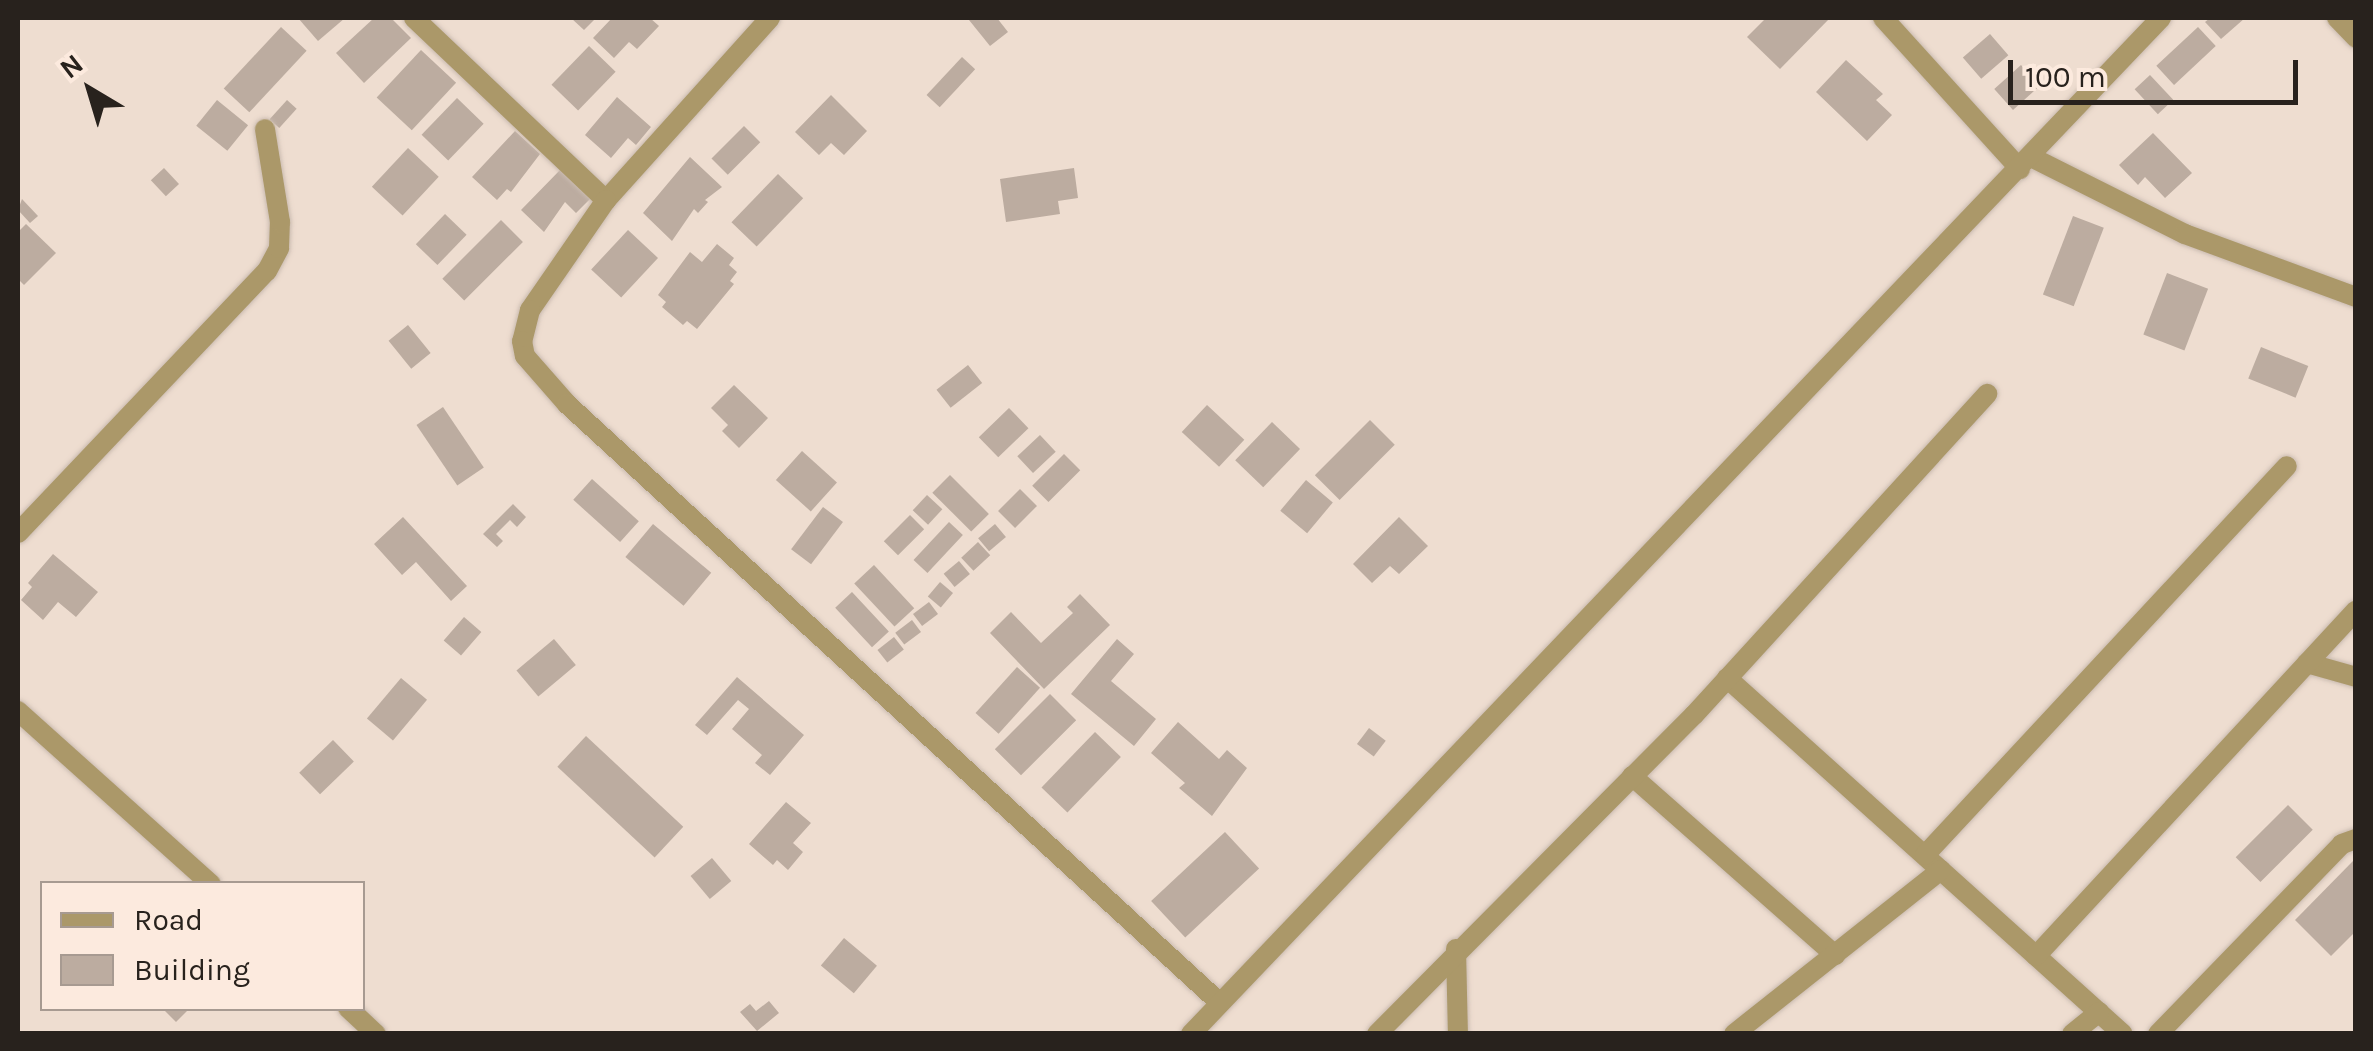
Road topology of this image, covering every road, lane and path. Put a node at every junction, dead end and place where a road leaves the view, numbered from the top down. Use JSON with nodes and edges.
{"nodes":[{"id":1,"x":414,"y":18,"type":"edge"},
{"id":2,"x":770,"y":18,"type":"edge"},
{"id":3,"x":1882,"y":18,"type":"edge"},
{"id":4,"x":2161,"y":18,"type":"edge"},
{"id":5,"x":2337,"y":18,"type":"edge"},
{"id":6,"x":2356,"y":38,"type":"edge"},
{"id":7,"x":265,"y":129,"type":"dead end"},
{"id":8,"x":2025,"y":163,"type":"junction"},
{"id":9,"x":606,"y":200,"type":"junction"},
{"id":10,"x":2356,"y":297,"type":"edge"},
{"id":11,"x":1988,"y":394,"type":"dead end"},
{"id":12,"x":2287,"y":466,"type":"dead end"},
{"id":13,"x":18,"y":533,"type":"edge"},
{"id":14,"x":2356,"y":610,"type":"edge"},
{"id":15,"x":2307,"y":663,"type":"junction"},
{"id":16,"x":2356,"y":677,"type":"edge"},
{"id":17,"x":1727,"y":678,"type":"junction"},
{"id":18,"x":18,"y":711,"type":"edge"},
{"id":19,"x":1632,"y":776,"type":"junction"},
{"id":20,"x":2356,"y":839,"type":"edge"},
{"id":21,"x":1924,"y":856,"type":"junction"},
{"id":22,"x":1941,"y":870,"type":"junction"},
{"id":23,"x":209,"y":881,"type":"edge"},
{"id":24,"x":1456,"y":949,"type":"junction"},
{"id":25,"x":1835,"y":955,"type":"junction"},
{"id":26,"x":2036,"y":956,"type":"junction"},
{"id":27,"x":1220,"y":1002,"type":"junction"},
{"id":28,"x":351,"y":1011,"type":"edge"},
{"id":29,"x":2099,"y":1012,"type":"junction"},
{"id":30,"x":376,"y":1034,"type":"edge"},
{"id":31,"x":1191,"y":1034,"type":"edge"},
{"id":32,"x":1377,"y":1034,"type":"edge"},
{"id":33,"x":1458,"y":1034,"type":"edge"},
{"id":34,"x":1734,"y":1034,"type":"edge"},
{"id":35,"x":2072,"y":1034,"type":"edge"},
{"id":36,"x":2123,"y":1034,"type":"edge"},
{"id":37,"x":2158,"y":1034,"type":"edge"}],
"edges":[{"from":1,"to":9,"type":"street"},
{"from":2,"to":9,"type":"street"},
{"from":3,"to":8,"type":"street"},
{"from":4,"to":8,"type":"street"},
{"from":5,"to":6,"type":"street"},
{"from":7,"to":13,"type":"street"},
{"from":8,"to":10,"type":"street"},
{"from":8,"to":27,"type":"street"},
{"from":9,"to":27,"type":"street"},
{"from":11,"to":17,"type":"street"},
{"from":12,"to":21,"type":"street"},
{"from":14,"to":15,"type":"street"},
{"from":15,"to":16,"type":"street"},
{"from":15,"to":26,"type":"street"},
{"from":17,"to":19,"type":"street"},
{"from":17,"to":21,"type":"street"},
{"from":18,"to":23,"type":"street"},
{"from":19,"to":24,"type":"street"},
{"from":19,"to":25,"type":"street"},
{"from":20,"to":37,"type":"street"},
{"from":21,"to":22,"type":"street"},
{"from":22,"to":25,"type":"street"},
{"from":22,"to":26,"type":"street"},
{"from":24,"to":32,"type":"street"},
{"from":24,"to":33,"type":"street"},
{"from":25,"to":34,"type":"street"},
{"from":26,"to":29,"type":"street"},
{"from":27,"to":31,"type":"street"},
{"from":28,"to":30,"type":"street"},
{"from":29,"to":35,"type":"street"},
{"from":29,"to":36,"type":"street"}]}
